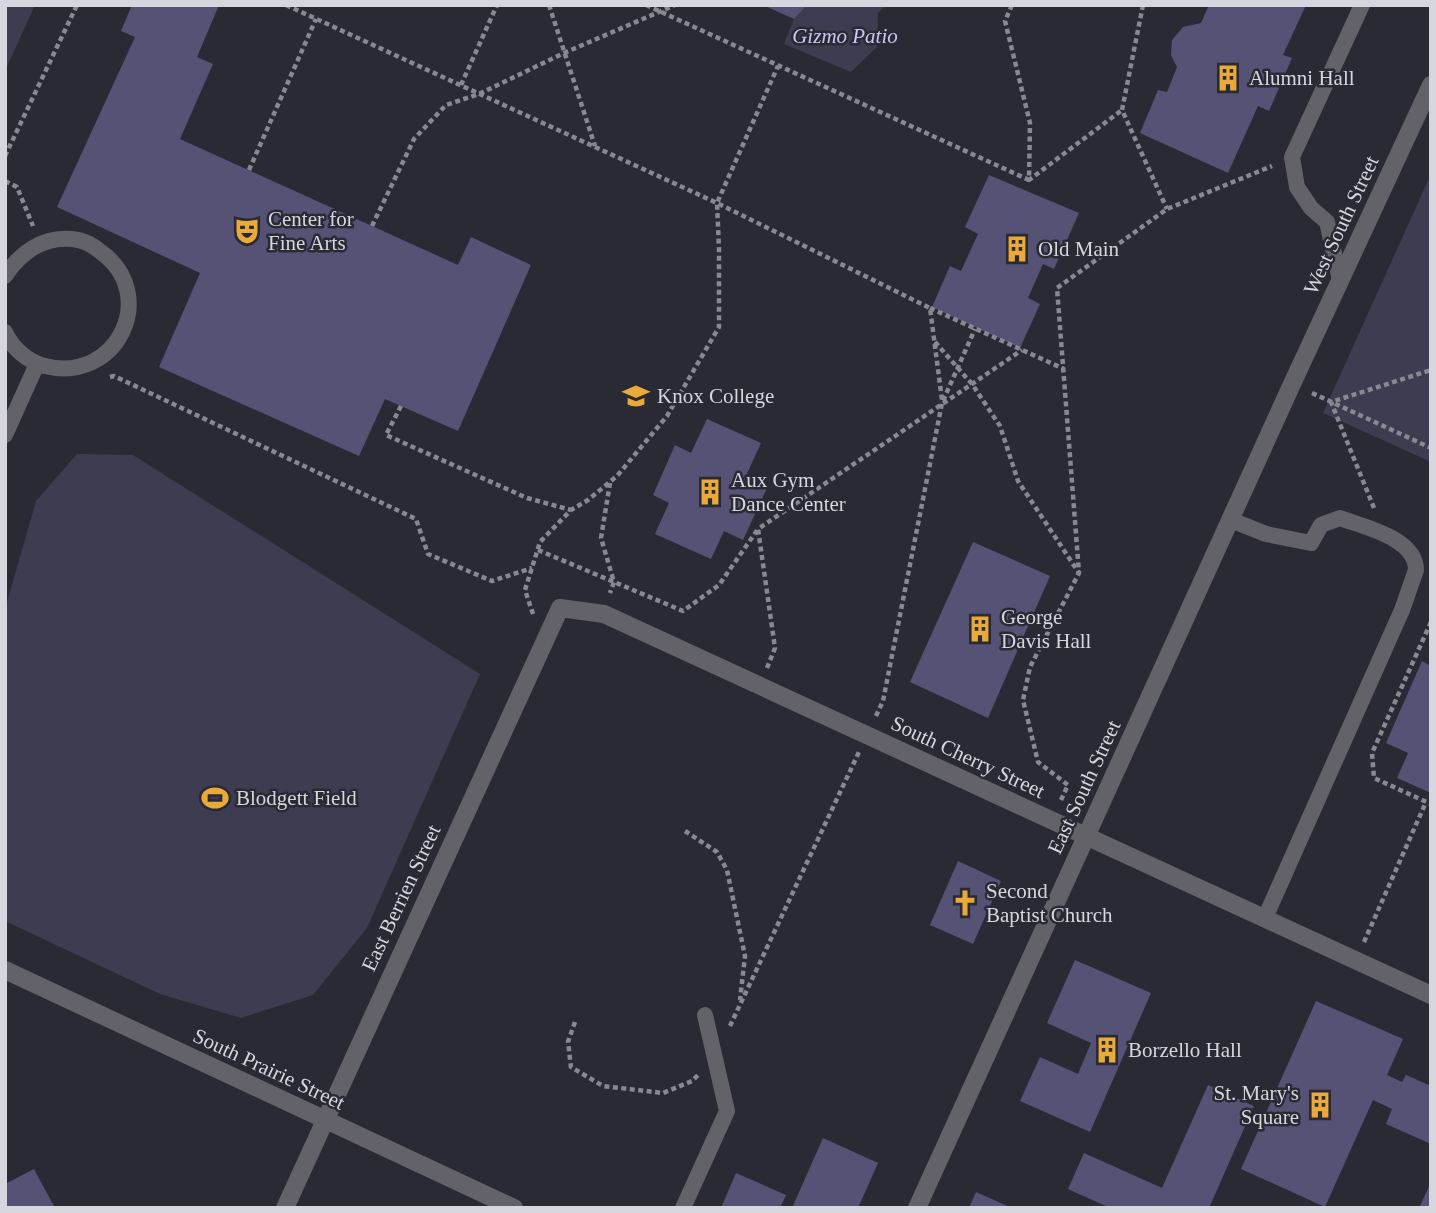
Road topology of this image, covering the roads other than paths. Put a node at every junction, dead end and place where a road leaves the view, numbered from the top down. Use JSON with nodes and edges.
{"nodes":[{"id":1,"x":1362,"y":5,"type":"edge"},
{"id":2,"x":1431,"y":85,"type":"edge"},
{"id":3,"x":5,"y":276,"type":"edge"},
{"id":4,"x":1340,"y":280,"type":"junction"},
{"id":5,"x":5,"y":332,"type":"edge"},
{"id":6,"x":37,"y":364,"type":"junction"},
{"id":7,"x":1292,"y":384,"type":"joint"},
{"id":8,"x":5,"y":435,"type":"edge"},
{"id":9,"x":1231,"y":520,"type":"junction"},
{"id":10,"x":560,"y":608,"type":"joint"},
{"id":11,"x":1086,"y":837,"type":"junction"},
{"id":12,"x":1265,"y":918,"type":"junction"},
{"id":13,"x":5,"y":970,"type":"edge"},
{"id":14,"x":1431,"y":995,"type":"edge"},
{"id":15,"x":705,"y":1015,"type":"dead end"},
{"id":16,"x":324,"y":1120,"type":"junction"},
{"id":17,"x":285,"y":1208,"type":"edge"},
{"id":18,"x":514,"y":1208,"type":"edge"},
{"id":19,"x":683,"y":1208,"type":"edge"},
{"id":20,"x":917,"y":1208,"type":"edge"}],
"edges":[{"from":1,"to":4,"type":"lane"},
{"from":2,"to":4,"type":"street","name":"West South Street"},
{"from":3,"to":6,"type":"lane"},
{"from":4,"to":7,"type":"street","name":"West South Street"},
{"from":5,"to":6,"type":"lane"},
{"from":6,"to":8,"type":"lane"},
{"from":7,"to":9,"type":"street","name":"East South Street"},
{"from":9,"to":11,"type":"street","name":"East South Street"},
{"from":9,"to":12,"type":"lane"},
{"from":10,"to":11,"type":"street","name":"South Cherry Street"},
{"from":10,"to":16,"type":"street","name":"East Berrien Street"},
{"from":11,"to":12,"type":"street","name":"South Cherry Street"},
{"from":11,"to":20,"type":"street","name":"East South Street"},
{"from":12,"to":14,"type":"street","name":"South Cherry Street"},
{"from":13,"to":16,"type":"street","name":"South Prairie Street"},
{"from":15,"to":19,"type":"lane"},
{"from":16,"to":17,"type":"street","name":"East Berrien Street"},
{"from":16,"to":18,"type":"street","name":"South Prairie Street"}]}
